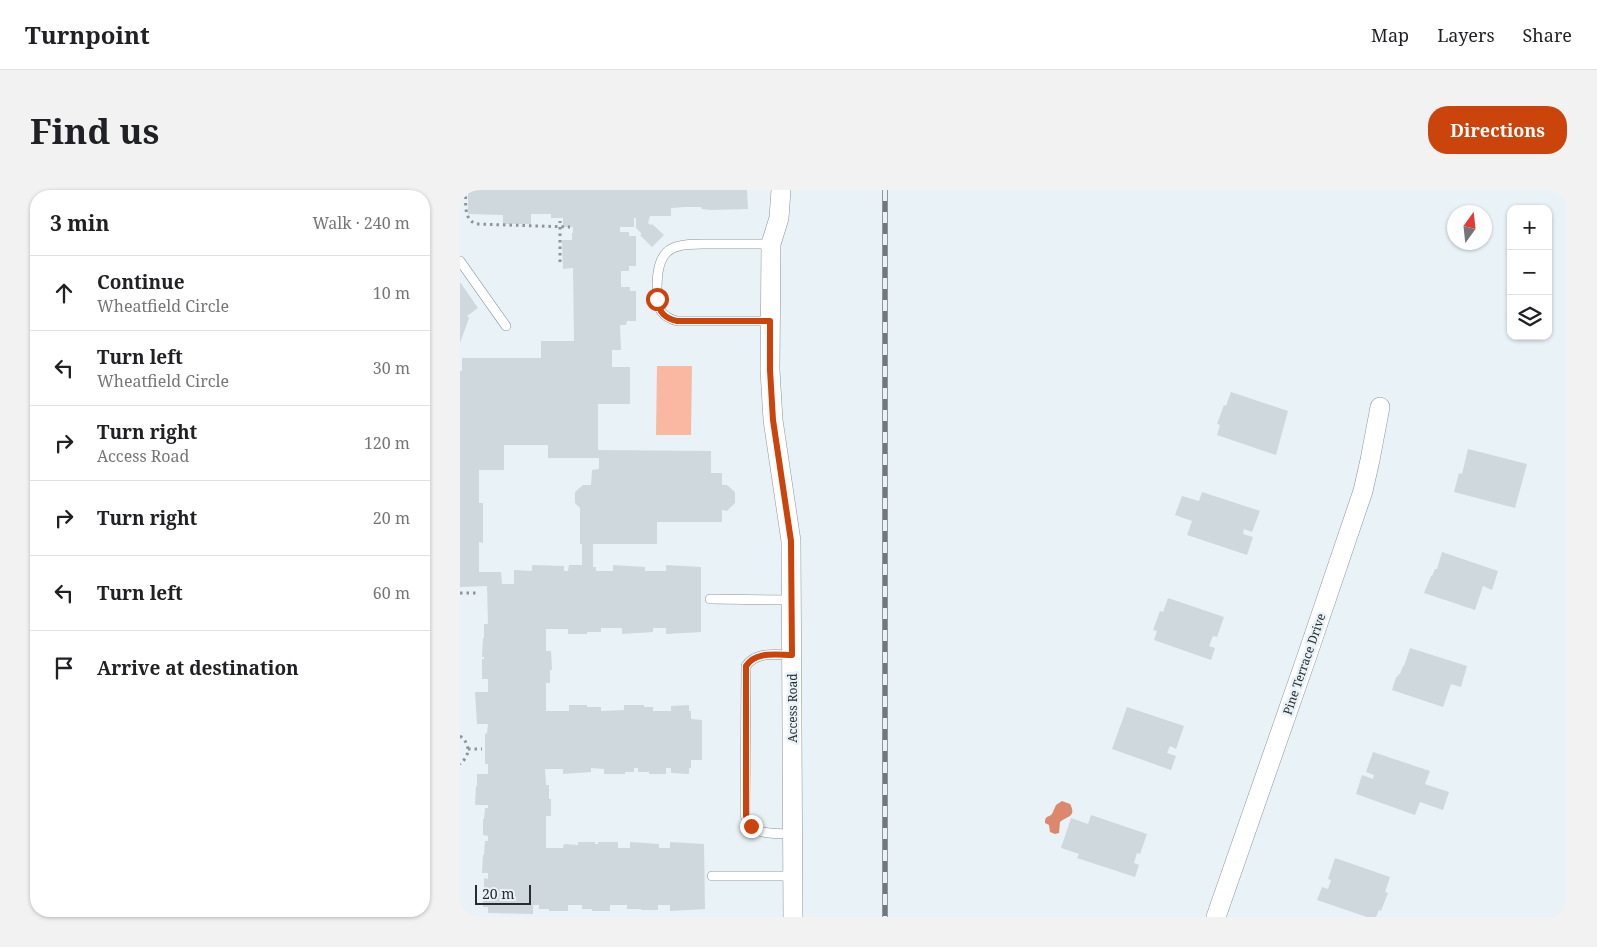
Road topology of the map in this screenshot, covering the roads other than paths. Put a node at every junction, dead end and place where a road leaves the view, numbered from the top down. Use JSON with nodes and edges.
{"nodes":[{"id":1,"x":781,"y":190,"type":"edge"},
{"id":2,"x":772,"y":244,"type":"junction"},
{"id":3,"x":460,"y":261,"type":"edge"},
{"id":4,"x":770,"y":321,"type":"junction"},
{"id":5,"x":506,"y":326,"type":"dead end"},
{"id":6,"x":1380,"y":406,"type":"dead end"},
{"id":7,"x":710,"y":599,"type":"dead end"},
{"id":8,"x":792,"y":600,"type":"junction"},
{"id":9,"x":792,"y":655,"type":"junction"},
{"id":10,"x":792,"y":834,"type":"junction"},
{"id":11,"x":712,"y":876,"type":"dead end"},
{"id":12,"x":792,"y":876,"type":"junction"},
{"id":13,"x":793,"y":917,"type":"edge"},
{"id":14,"x":1216,"y":917,"type":"edge"}],
"edges":[{"from":1,"to":2,"type":"street","name":"Access Road"},
{"from":2,"to":4,"type":"street","name":"Access Road"},
{"from":2,"to":4,"type":"lane"},
{"from":3,"to":5,"type":"lane"},
{"from":4,"to":8,"type":"street","name":"Access Road"},
{"from":6,"to":14,"type":"street","name":"Pine Terrace Drive"},
{"from":7,"to":8,"type":"lane"},
{"from":8,"to":9,"type":"street","name":"Access Road"},
{"from":9,"to":10,"type":"street","name":"Access Road"},
{"from":9,"to":10,"type":"lane"},
{"from":10,"to":12,"type":"street","name":"Access Road"},
{"from":11,"to":12,"type":"lane"},
{"from":12,"to":13,"type":"street","name":"Access Road"}]}
